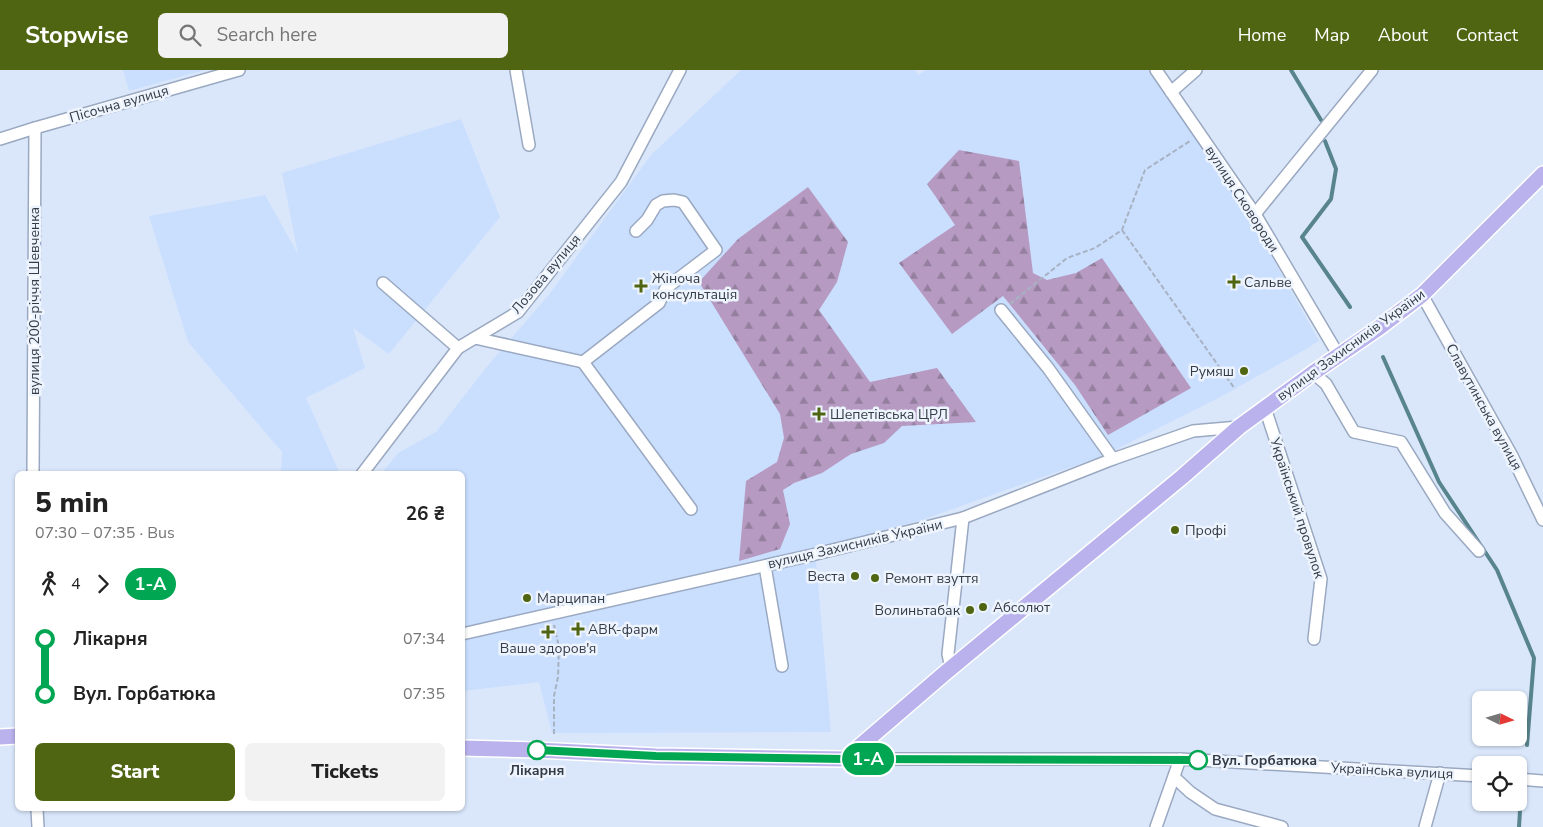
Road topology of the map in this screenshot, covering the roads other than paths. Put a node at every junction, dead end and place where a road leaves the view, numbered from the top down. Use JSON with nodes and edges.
{"nodes":[{"id":1,"x":239,"y":70,"type":"edge"},
{"id":2,"x":516,"y":70,"type":"edge"},
{"id":3,"x":680,"y":70,"type":"edge"},
{"id":4,"x":1156,"y":70,"type":"edge"},
{"id":5,"x":1196,"y":70,"type":"edge"},
{"id":6,"x":1372,"y":70,"type":"edge"},
{"id":7,"x":1171,"y":92,"type":"junction"},
{"id":8,"x":35,"y":128,"type":"junction"},
{"id":9,"x":0,"y":139,"type":"edge"},
{"id":10,"x":529,"y":145,"type":"dead end"},
{"id":11,"x":1543,"y":174,"type":"edge"},
{"id":12,"x":1255,"y":214,"type":"junction"},
{"id":13,"x":636,"y":231,"type":"dead end"},
{"id":14,"x":383,"y":283,"type":"dead end"},
{"id":15,"x":1422,"y":295,"type":"junction"},
{"id":16,"x":1001,"y":310,"type":"road end"},
{"id":17,"x":475,"y":338,"type":"junction"},
{"id":18,"x":458,"y":348,"type":"junction"},
{"id":19,"x":1339,"y":356,"type":"junction"},
{"id":20,"x":583,"y":362,"type":"junction"},
{"id":21,"x":1313,"y":373,"type":"junction"},
{"id":22,"x":1265,"y":408,"type":"junction"},
{"id":23,"x":1239,"y":427,"type":"junction"},
{"id":24,"x":1113,"y":459,"type":"junction"},
{"id":25,"x":34,"y":471,"type":"edge"},
{"id":26,"x":364,"y":471,"type":"edge"},
{"id":27,"x":691,"y":510,"type":"dead end"},
{"id":28,"x":963,"y":518,"type":"junction"},
{"id":29,"x":1543,"y":520,"type":"edge"},
{"id":30,"x":1479,"y":551,"type":"dead end"},
{"id":31,"x":765,"y":566,"type":"junction"},
{"id":32,"x":465,"y":633,"type":"edge"},
{"id":33,"x":1314,"y":639,"type":"dead end"},
{"id":34,"x":782,"y":666,"type":"dead end"},
{"id":35,"x":951,"y":668,"type":"junction"},
{"id":36,"x":15,"y":736,"type":"edge"},
{"id":37,"x":0,"y":737,"type":"edge"},
{"id":38,"x":465,"y":748,"type":"edge"},
{"id":39,"x":845,"y":759,"type":"junction"},
{"id":40,"x":1180,"y":759,"type":"junction"},
{"id":41,"x":1440,"y":773,"type":"junction"},
{"id":42,"x":1472,"y":775,"type":"edge"},
{"id":43,"x":1174,"y":777,"type":"junction"},
{"id":44,"x":1527,"y":780,"type":"edge"},
{"id":45,"x":1543,"y":781,"type":"edge"},
{"id":46,"x":37,"y":811,"type":"edge"},
{"id":47,"x":38,"y":827,"type":"edge"},
{"id":48,"x":1156,"y":827,"type":"edge"},
{"id":49,"x":1282,"y":827,"type":"edge"},
{"id":50,"x":1425,"y":827,"type":"edge"}],
"edges":[{"from":1,"to":8,"type":"street","name":"Пісочна вулиця"},
{"from":2,"to":10,"type":"street"},
{"from":3,"to":17,"type":"street","name":"Лозова вулиця"},
{"from":4,"to":7,"type":"street","name":"вулиця Сковороди"},
{"from":5,"to":7,"type":"street"},
{"from":6,"to":12,"type":"street"},
{"from":7,"to":12,"type":"street","name":"вулиця Сковороди"},
{"from":8,"to":9,"type":"street","name":"Пісочна вулиця"},
{"from":8,"to":25,"type":"street","name":"вулиця 200-річчя Шевченка"},
{"from":11,"to":15,"type":"main road","name":"вулиця Захисників України"},
{"from":12,"to":19,"type":"street","name":"вулиця Сковороди"},
{"from":13,"to":20,"type":"street"},
{"from":14,"to":18,"type":"street"},
{"from":15,"to":19,"type":"main road","name":"вулиця Захисників України"},
{"from":15,"to":29,"type":"street","name":"Славутинська вулиця"},
{"from":16,"to":24,"type":"street"},
{"from":17,"to":18,"type":"street","name":"Лозова вулиця"},
{"from":17,"to":20,"type":"street"},
{"from":18,"to":26,"type":"street","name":"Лозова вулиця"},
{"from":19,"to":21,"type":"main road","name":"вулиця Захисників України"},
{"from":20,"to":27,"type":"street"},
{"from":21,"to":22,"type":"main road","name":"вулиця Захисників України"},
{"from":21,"to":30,"type":"street"},
{"from":22,"to":23,"type":"main road","name":"вулиця Захисників України"},
{"from":22,"to":33,"type":"street","name":"Український провулок"},
{"from":23,"to":24,"type":"street","name":"вулиця Захисників України"},
{"from":23,"to":35,"type":"main road","name":"вулиця Захисників України"},
{"from":24,"to":28,"type":"street","name":"вулиця Захисників України"},
{"from":28,"to":31,"type":"street","name":"вулиця Захисників України"},
{"from":28,"to":35,"type":"street"},
{"from":31,"to":32,"type":"street","name":"вулиця Захисників України"},
{"from":31,"to":34,"type":"street"},
{"from":35,"to":39,"type":"main road","name":"вулиця Захисників України"},
{"from":36,"to":37,"type":"main road"},
{"from":38,"to":39,"type":"main road","name":"Українська вулиця"},
{"from":39,"to":40,"type":"street","name":"Українська вулиця"},
{"from":40,"to":41,"type":"street","name":"Українська вулиця"},
{"from":40,"to":43,"type":"street"},
{"from":41,"to":42,"type":"street","name":"Українська вулиця"},
{"from":41,"to":50,"type":"street"},
{"from":43,"to":48,"type":"street"},
{"from":43,"to":49,"type":"street"},
{"from":44,"to":45,"type":"street"},
{"from":46,"to":47,"type":"street"}]}
